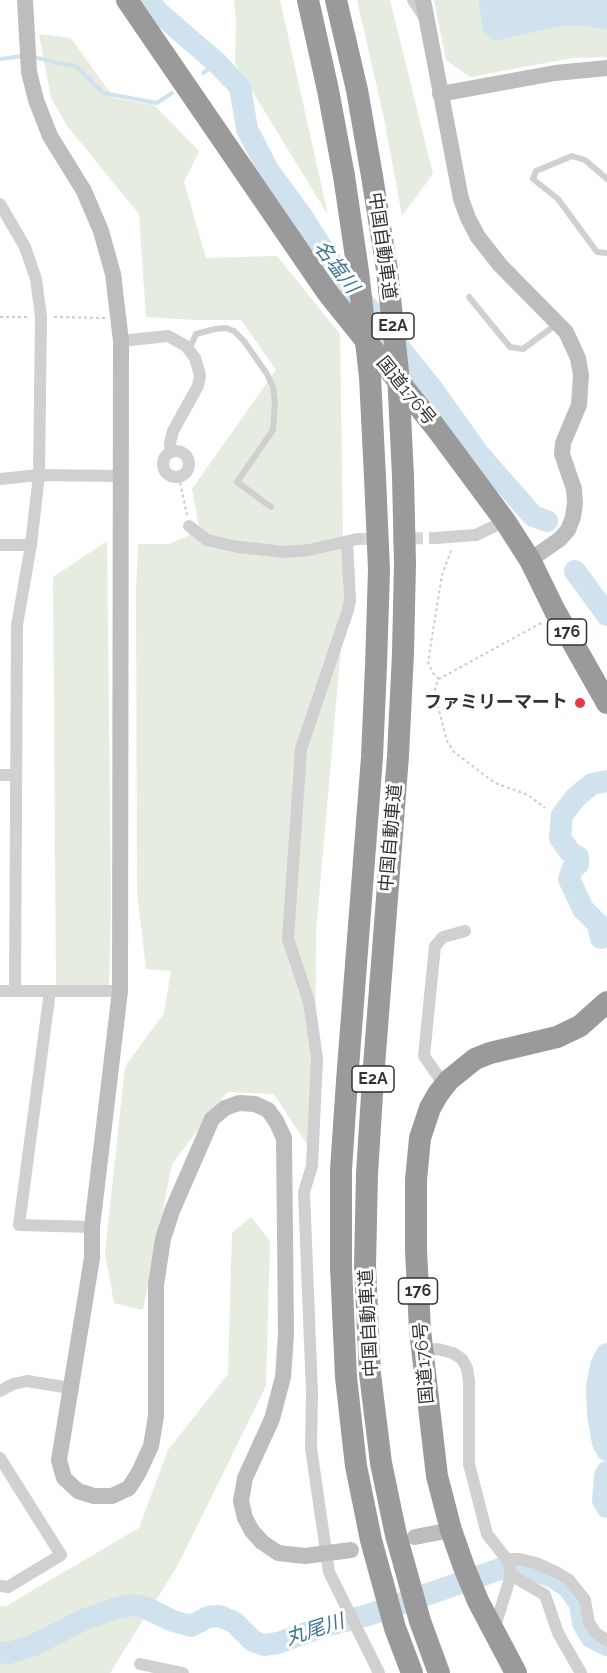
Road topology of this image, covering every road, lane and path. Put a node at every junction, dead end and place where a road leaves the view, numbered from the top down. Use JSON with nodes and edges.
{"nodes":[{"id":1,"x":25,"y":0,"type":"edge"},
{"id":2,"x":127,"y":0,"type":"edge"},
{"id":3,"x":308,"y":0,"type":"edge"},
{"id":4,"x":336,"y":0,"type":"edge"},
{"id":5,"x":413,"y":0,"type":"edge"},
{"id":6,"x":423,"y":0,"type":"edge"},
{"id":7,"x":426,"y":20,"type":"junction"},
{"id":8,"x":607,"y":68,"type":"edge"},
{"id":9,"x":440,"y":94,"type":"junction"},
{"id":10,"x":607,"y":179,"type":"edge"},
{"id":11,"x":0,"y":204,"type":"edge"},
{"id":12,"x":607,"y":253,"type":"edge"},
{"id":13,"x":469,"y":297,"type":"dead end"},
{"id":14,"x":0,"y":317,"type":"edge"},
{"id":15,"x":41,"y":317,"type":"junction"},
{"id":16,"x":111,"y":318,"type":"dead end"},
{"id":17,"x":559,"y":323,"type":"junction"},
{"id":18,"x":121,"y":341,"type":"junction"},
{"id":19,"x":189,"y":351,"type":"junction"},
{"id":20,"x":171,"y":451,"type":"junction"},
{"id":21,"x":39,"y":475,"type":"junction"},
{"id":22,"x":120,"y":476,"type":"junction"},
{"id":23,"x":179,"y":477,"type":"junction"},
{"id":24,"x":0,"y":479,"type":"edge"},
{"id":25,"x":271,"y":507,"type":"dead end"},
{"id":26,"x":505,"y":521,"type":"junction"},
{"id":27,"x":189,"y":526,"type":"joint"},
{"id":28,"x":456,"y":536,"type":"junction"},
{"id":29,"x":435,"y":538,"type":"tunnel mouth"},
{"id":30,"x":0,"y":545,"type":"edge"},
{"id":31,"x":31,"y":545,"type":"junction"},
{"id":32,"x":530,"y":560,"type":"junction"},
{"id":33,"x":556,"y":614,"type":"junction"},
{"id":34,"x":439,"y":679,"type":"junction"},
{"id":35,"x":607,"y":703,"type":"edge"},
{"id":36,"x":0,"y":775,"type":"edge"},
{"id":37,"x":16,"y":775,"type":"junction"},
{"id":38,"x":545,"y":808,"type":"dead end"},
{"id":39,"x":465,"y":931,"type":"dead end"},
{"id":40,"x":0,"y":991,"type":"edge"},
{"id":41,"x":15,"y":991,"type":"junction"},
{"id":42,"x":50,"y":991,"type":"junction"},
{"id":43,"x":120,"y":992,"type":"junction"},
{"id":44,"x":607,"y":1002,"type":"edge"},
{"id":45,"x":445,"y":1086,"type":"junction"},
{"id":46,"x":93,"y":1227,"type":"junction"},
{"id":47,"x":422,"y":1350,"type":"junction"},
{"id":48,"x":70,"y":1388,"type":"junction"},
{"id":49,"x":0,"y":1391,"type":"edge"},
{"id":50,"x":2,"y":1466,"type":"edge"},
{"id":51,"x":451,"y":1530,"type":"junction"},
{"id":52,"x":415,"y":1537,"type":"dead end"},
{"id":53,"x":351,"y":1550,"type":"dead end"},
{"id":54,"x":326,"y":1554,"type":"junction"},
{"id":55,"x":506,"y":1559,"type":"junction"},
{"id":56,"x":512,"y":1575,"type":"junction"},
{"id":57,"x":0,"y":1586,"type":"edge"},
{"id":58,"x":494,"y":1630,"type":"junction"},
{"id":59,"x":607,"y":1641,"type":"edge"},
{"id":60,"x":140,"y":1664,"type":"dead end"},
{"id":61,"x":376,"y":1672,"type":"edge"},
{"id":62,"x":183,"y":1673,"type":"edge"},
{"id":63,"x":412,"y":1673,"type":"edge"},
{"id":64,"x":439,"y":1673,"type":"edge"},
{"id":65,"x":516,"y":1673,"type":"edge"},
{"id":66,"x":581,"y":1673,"type":"edge"}],
"edges":[{"from":1,"to":18,"type":"street"},
{"from":2,"to":26,"type":"highway","name":"国道176号","number":"176"},
{"from":3,"to":63,"type":"highway","name":"中国自動車道","number":"E2A","bridge":true},
{"from":4,"to":64,"type":"highway","name":"中国自動車道","number":"E2A","bridge":true},
{"from":5,"to":7,"type":"street"},
{"from":6,"to":7,"type":"street"},
{"from":7,"to":9,"type":"street"},
{"from":8,"to":9,"type":"street"},
{"from":9,"to":17,"type":"street"},
{"from":10,"to":12,"type":"lane"},
{"from":11,"to":15,"type":"street"},
{"from":13,"to":17,"type":"lane"},
{"from":14,"to":15,"type":"path"},
{"from":15,"to":16,"type":"path"},
{"from":15,"to":21,"type":"street"},
{"from":17,"to":32,"type":"street"},
{"from":18,"to":19,"type":"street"},
{"from":18,"to":22,"type":"street"},
{"from":19,"to":20,"type":"street"},
{"from":19,"to":25,"type":"lane"},
{"from":20,"to":23,"type":"street"},
{"from":20,"to":23,"type":"street"},
{"from":21,"to":22,"type":"street"},
{"from":21,"to":24,"type":"street"},
{"from":21,"to":31,"type":"street"},
{"from":22,"to":43,"type":"street"},
{"from":23,"to":27,"type":"path"},
{"from":26,"to":28,"type":"street"},
{"from":26,"to":32,"type":"highway","name":"国道176号","number":"176"},
{"from":27,"to":54,"type":"street"},
{"from":28,"to":29,"type":"street"},
{"from":28,"to":34,"type":"path"},
{"from":30,"to":31,"type":"street"},
{"from":31,"to":37,"type":"street"},
{"from":32,"to":33,"type":"highway","name":"国道176号","number":"176"},
{"from":33,"to":34,"type":"path"},
{"from":33,"to":35,"type":"highway","name":"国道176号","number":"176"},
{"from":34,"to":38,"type":"path"},
{"from":36,"to":37,"type":"street"},
{"from":37,"to":41,"type":"street"},
{"from":39,"to":45,"type":"street"},
{"from":40,"to":41,"type":"street"},
{"from":41,"to":42,"type":"street"},
{"from":42,"to":43,"type":"street"},
{"from":42,"to":46,"type":"street"},
{"from":43,"to":46,"type":"street"},
{"from":44,"to":45,"type":"highway","name":"国道176号","number":"176"},
{"from":45,"to":47,"type":"highway","name":"国道176号","number":"176"},
{"from":46,"to":48,"type":"street"},
{"from":47,"to":51,"type":"highway","name":"国道176号","number":"176"},
{"from":47,"to":55,"type":"street"},
{"from":48,"to":49,"type":"street"},
{"from":48,"to":54,"type":"street"},
{"from":50,"to":57,"type":"street"},
{"from":51,"to":52,"type":"street"},
{"from":51,"to":58,"type":"highway","name":"国道176号","number":"176"},
{"from":53,"to":54,"type":"street"},
{"from":54,"to":61,"type":"street"},
{"from":55,"to":56,"type":"street"},
{"from":55,"to":59,"type":"street"},
{"from":56,"to":58,"type":"street"},
{"from":56,"to":66,"type":"street"},
{"from":58,"to":65,"type":"highway","name":"国道176号","number":"176"},
{"from":60,"to":62,"type":"street"}]}
